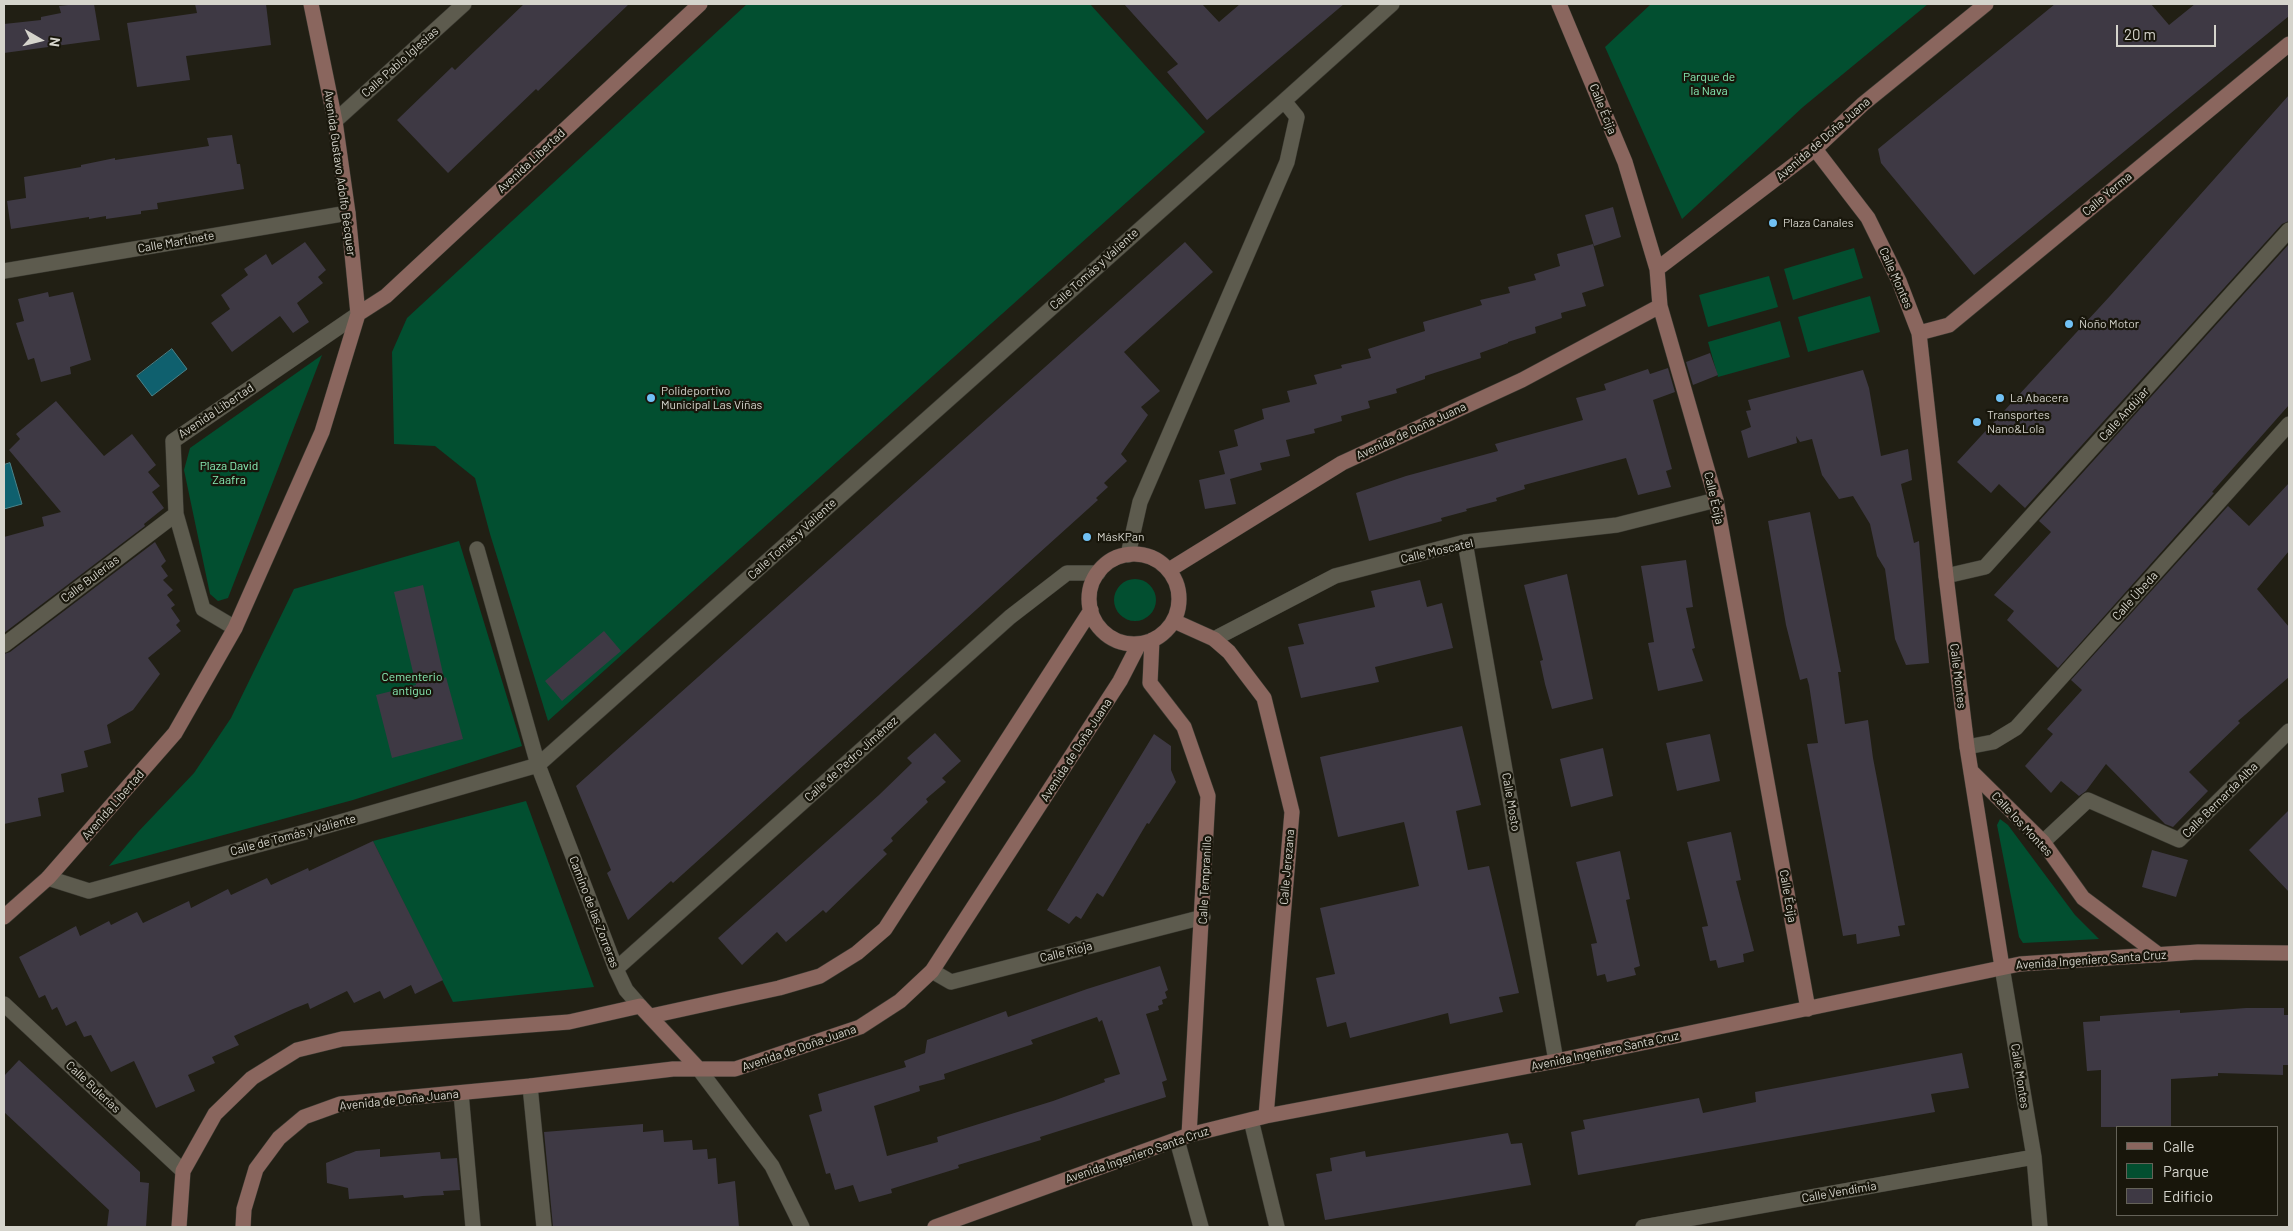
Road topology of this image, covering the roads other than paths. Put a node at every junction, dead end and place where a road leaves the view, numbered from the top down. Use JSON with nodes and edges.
{"nodes":[{"id":1,"x":311,"y":4,"type":"edge"},
{"id":2,"x":464,"y":4,"type":"edge"},
{"id":3,"x":700,"y":4,"type":"edge"},
{"id":4,"x":1392,"y":4,"type":"edge"},
{"id":5,"x":1559,"y":4,"type":"edge"},
{"id":6,"x":1986,"y":4,"type":"edge"},
{"id":7,"x":2289,"y":44,"type":"edge"},
{"id":8,"x":1284,"y":101,"type":"junction"},
{"id":9,"x":335,"y":121,"type":"junction"},
{"id":10,"x":1815,"y":149,"type":"junction"},
{"id":11,"x":348,"y":213,"type":"junction"},
{"id":12,"x":2289,"y":230,"type":"edge"},
{"id":13,"x":1656,"y":269,"type":"junction"},
{"id":14,"x":4,"y":271,"type":"edge"},
{"id":15,"x":1660,"y":306,"type":"junction"},
{"id":16,"x":358,"y":314,"type":"junction"},
{"id":17,"x":1919,"y":333,"type":"junction"},
{"id":18,"x":2289,"y":424,"type":"edge"},
{"id":19,"x":1716,"y":500,"type":"junction"},
{"id":20,"x":176,"y":514,"type":"junction"},
{"id":21,"x":1465,"y":542,"type":"junction"},
{"id":22,"x":477,"y":549,"type":"dead end"},
{"id":23,"x":1128,"y":555,"type":"junction"},
{"id":24,"x":1169,"y":570,"type":"junction"},
{"id":25,"x":1098,"y":573,"type":"junction"},
{"id":26,"x":1946,"y":576,"type":"junction"},
{"id":27,"x":1091,"y":610,"type":"junction"},
{"id":28,"x":1174,"y":621,"type":"junction"},
{"id":29,"x":235,"y":628,"type":"junction"},
{"id":30,"x":1214,"y":639,"type":"junction"},
{"id":31,"x":1146,"y":642,"type":"junction"},
{"id":32,"x":4,"y":644,"type":"edge"},
{"id":33,"x":2289,"y":731,"type":"edge"},
{"id":34,"x":1967,"y":747,"type":"junction"},
{"id":35,"x":538,"y":765,"type":"junction"},
{"id":36,"x":1973,"y":773,"type":"junction"},
{"id":37,"x":2043,"y":842,"type":"junction"},
{"id":38,"x":48,"y":878,"type":"junction"},
{"id":39,"x":4,"y":917,"type":"edge"},
{"id":40,"x":1203,"y":917,"type":"junction"},
{"id":41,"x":2289,"y":953,"type":"edge"},
{"id":42,"x":2159,"y":955,"type":"junction"},
{"id":43,"x":2002,"y":967,"type":"junction"},
{"id":44,"x":616,"y":969,"type":"junction"},
{"id":45,"x":932,"y":970,"type":"junction"},
{"id":46,"x":4,"y":1004,"type":"edge"},
{"id":47,"x":1808,"y":1009,"type":"junction"},
{"id":48,"x":645,"y":1011,"type":"junction"},
{"id":49,"x":1556,"y":1061,"type":"junction"},
{"id":50,"x":698,"y":1068,"type":"junction"},
{"id":51,"x":530,"y":1086,"type":"junction"},
{"id":52,"x":461,"y":1093,"type":"junction"},
{"id":53,"x":1259,"y":1118,"type":"junction"},
{"id":54,"x":1183,"y":1137,"type":"junction"},
{"id":55,"x":2034,"y":1157,"type":"junction"},
{"id":56,"x":183,"y":1170,"type":"junction"},
{"id":57,"x":179,"y":1227,"type":"edge"},
{"id":58,"x":243,"y":1227,"type":"edge"},
{"id":59,"x":473,"y":1227,"type":"edge"},
{"id":60,"x":544,"y":1227,"type":"edge"},
{"id":61,"x":802,"y":1227,"type":"edge"},
{"id":62,"x":936,"y":1227,"type":"edge"},
{"id":63,"x":1202,"y":1227,"type":"edge"},
{"id":64,"x":1277,"y":1227,"type":"edge"},
{"id":65,"x":1643,"y":1227,"type":"edge"},
{"id":66,"x":2040,"y":1227,"type":"edge"}],
"edges":[{"from":1,"to":9,"type":"street","name":"Avenida Gustavo Adolfo Bécquer"},
{"from":2,"to":9,"type":"street","name":"Calle Pablo Iglesias"},
{"from":3,"to":16,"type":"street","name":"Avenida Libertad"},
{"from":4,"to":8,"type":"street"},
{"from":5,"to":13,"type":"street","name":"Calle Écija"},
{"from":6,"to":10,"type":"street","name":"Avenida de Doña Juana"},
{"from":7,"to":17,"type":"street","name":"Calle Yerma"},
{"from":8,"to":23,"type":"street"},
{"from":8,"to":35,"type":"street","name":"Calle Tomás y Valiente"},
{"from":9,"to":11,"type":"street","name":"Avenida Gustavo Adolfo Bécquer"},
{"from":10,"to":13,"type":"street","name":"Avenida de Doña Juana"},
{"from":10,"to":17,"type":"street","name":"Calle Montes"},
{"from":11,"to":14,"type":"street","name":"Calle Martinete"},
{"from":11,"to":16,"type":"street","name":"Avenida Gustavo Adolfo Bécquer"},
{"from":12,"to":26,"type":"street","name":"Calle Andújar"},
{"from":13,"to":15,"type":"street","name":"Calle Écija"},
{"from":15,"to":19,"type":"street","name":"Calle Écija"},
{"from":15,"to":24,"type":"street","name":"Avenida de Doña Juana"},
{"from":16,"to":20,"type":"street","name":"Avenida Libertad"},
{"from":16,"to":29,"type":"street","name":"Avenida Libertad"},
{"from":17,"to":26,"type":"street","name":"Calle Montes"},
{"from":18,"to":34,"type":"street","name":"Calle Úbeda"},
{"from":19,"to":21,"type":"street","name":"Calle Moscatel"},
{"from":19,"to":47,"type":"street","name":"Calle Écija"},
{"from":20,"to":29,"type":"street","name":"Avenida Libertad"},
{"from":20,"to":32,"type":"street","name":"Calle Bulerías"},
{"from":21,"to":30,"type":"street","name":"Calle Moscatel"},
{"from":21,"to":49,"type":"street","name":"Calle Mosto"},
{"from":22,"to":35,"type":"street","name":"Camino de las Zorreras"},
{"from":23,"to":24,"type":"street"},
{"from":23,"to":25,"type":"street"},
{"from":24,"to":28,"type":"street"},
{"from":25,"to":27,"type":"street"},
{"from":25,"to":44,"type":"street","name":"Calle de Pedro Jiménez"},
{"from":26,"to":34,"type":"street","name":"Calle Montes"},
{"from":27,"to":31,"type":"street"},
{"from":27,"to":48,"type":"street"},
{"from":28,"to":30,"type":"street"},
{"from":28,"to":31,"type":"street"},
{"from":29,"to":38,"type":"street","name":"Avenida Libertad"},
{"from":30,"to":53,"type":"street","name":"Calle Jerezana"},
{"from":31,"to":40,"type":"street","name":"Calle Tempranillo"},
{"from":31,"to":45,"type":"street","name":"Avenida de Doña Juana"},
{"from":33,"to":37,"type":"street","name":"Calle Bernarda Alba"},
{"from":34,"to":36,"type":"street","name":"Calle Montes"},
{"from":35,"to":38,"type":"street","name":"Calle de Tomás y Valiente"},
{"from":35,"to":44,"type":"street","name":"Camino de las Zorreras"},
{"from":36,"to":37,"type":"street","name":"Calle los Montes"},
{"from":36,"to":43,"type":"street","name":"Calle Montes"},
{"from":37,"to":42,"type":"street","name":"Calle los Montes"},
{"from":38,"to":39,"type":"street","name":"Avenida Libertad"},
{"from":40,"to":45,"type":"street","name":"Calle Rioja"},
{"from":40,"to":54,"type":"street","name":"Calle Tempranillo"},
{"from":41,"to":42,"type":"street","name":"Avenida Ingeniero Santa Cruz"},
{"from":42,"to":43,"type":"street","name":"Avenida Ingeniero Santa Cruz"},
{"from":43,"to":47,"type":"street","name":"Avenida Ingeniero Santa Cruz"},
{"from":43,"to":55,"type":"street","name":"Calle Montes"},
{"from":44,"to":48,"type":"street","name":"Camino de las Zorreras"},
{"from":45,"to":50,"type":"street","name":"Avenida de Doña Juana"},
{"from":46,"to":56,"type":"street","name":"Calle Bulerías"},
{"from":47,"to":49,"type":"street","name":"Avenida Ingeniero Santa Cruz"},
{"from":48,"to":50,"type":"street","name":"Camino de las Zorreras"},
{"from":48,"to":56,"type":"street"},
{"from":49,"to":53,"type":"street","name":"Avenida Ingeniero Santa Cruz"},
{"from":50,"to":51,"type":"street","name":"Avenida de Doña Juana"},
{"from":50,"to":61,"type":"street","name":"Camino de las Zorreras"},
{"from":51,"to":52,"type":"street","name":"Avenida de Doña Juana"},
{"from":51,"to":60,"type":"street"},
{"from":52,"to":58,"type":"street","name":"Avenida de Doña Juana"},
{"from":52,"to":59,"type":"street"},
{"from":53,"to":54,"type":"street","name":"Avenida Ingeniero Santa Cruz"},
{"from":53,"to":64,"type":"street","name":"Calle Jerezana"},
{"from":54,"to":62,"type":"street","name":"Avenida Ingeniero Santa Cruz"},
{"from":54,"to":63,"type":"street","name":"Calle Tempranillo"},
{"from":55,"to":65,"type":"street","name":"Calle Vendimia"},
{"from":55,"to":66,"type":"street","name":"Calle Montes"},
{"from":56,"to":57,"type":"street"}]}
